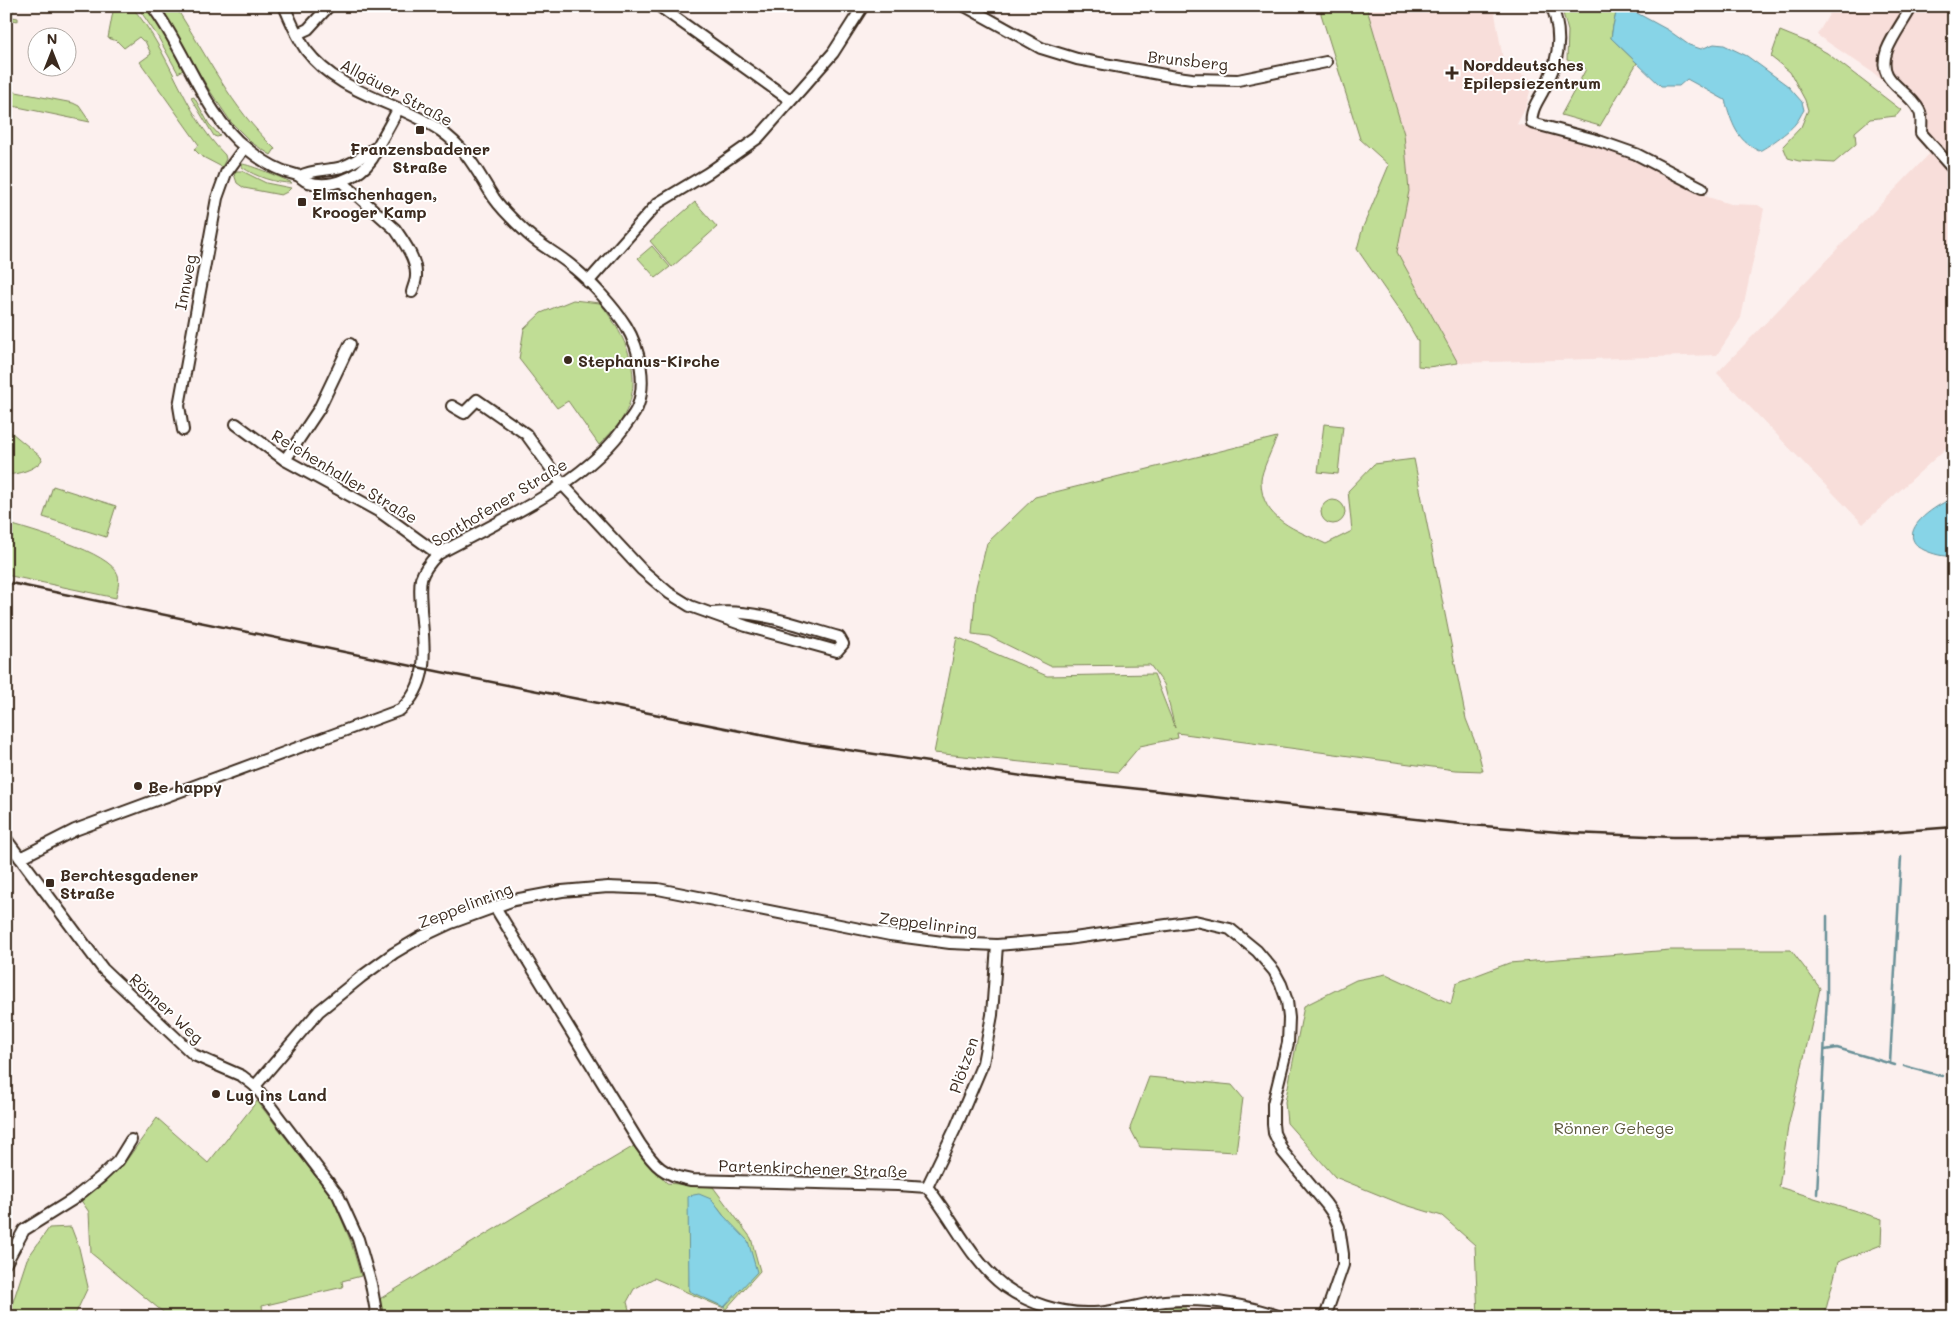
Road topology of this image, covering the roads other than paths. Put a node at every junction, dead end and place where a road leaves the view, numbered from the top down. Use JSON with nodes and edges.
{"nodes":[{"id":1,"x":152,"y":6,"type":"edge"},
{"id":2,"x":284,"y":6,"type":"edge"},
{"id":3,"x":329,"y":6,"type":"edge"},
{"id":4,"x":659,"y":6,"type":"edge"},
{"id":5,"x":863,"y":6,"type":"edge"},
{"id":6,"x":965,"y":6,"type":"edge"},
{"id":7,"x":1552,"y":6,"type":"edge"},
{"id":8,"x":1907,"y":9,"type":"edge"},
{"id":9,"x":297,"y":34,"type":"junction"},
{"id":10,"x":1326,"y":62,"type":"dead end"},
{"id":11,"x":790,"y":100,"type":"junction"},
{"id":12,"x":398,"y":109,"type":"junction"},
{"id":13,"x":245,"y":147,"type":"junction"},
{"id":14,"x":377,"y":147,"type":"junction"},
{"id":15,"x":1954,"y":170,"type":"edge"},
{"id":16,"x":300,"y":176,"type":"junction"},
{"id":17,"x":341,"y":181,"type":"junction"},
{"id":18,"x":1702,"y":188,"type":"dead end"},
{"id":19,"x":588,"y":282,"type":"junction"},
{"id":20,"x":412,"y":292,"type":"dead end"},
{"id":21,"x":350,"y":344,"type":"dead end"},
{"id":22,"x":452,"y":406,"type":"dead end"},
{"id":23,"x":236,"y":424,"type":"dead end"},
{"id":24,"x":183,"y":430,"type":"dead end"},
{"id":25,"x":285,"y":460,"type":"junction"},
{"id":26,"x":563,"y":485,"type":"junction"},
{"id":27,"x":438,"y":554,"type":"junction"},
{"id":28,"x":712,"y":613,"type":"junction"},
{"id":29,"x":6,"y":840,"type":"edge"},
{"id":30,"x":20,"y":858,"type":"junction"},
{"id":31,"x":495,"y":907,"type":"junction"},
{"id":32,"x":997,"y":945,"type":"junction"},
{"id":33,"x":255,"y":1086,"type":"junction"},
{"id":34,"x":131,"y":1140,"type":"dead end"},
{"id":35,"x":927,"y":1187,"type":"junction"},
{"id":36,"x":6,"y":1262,"type":"edge"},
{"id":37,"x":377,"y":1317,"type":"edge"},
{"id":38,"x":1281,"y":1317,"type":"edge"},
{"id":39,"x":1325,"y":1317,"type":"edge"}],
"edges":[{"from":1,"to":13,"type":"street"},
{"from":2,"to":9,"type":"street","name":"Allgäuer Straße"},
{"from":3,"to":9,"type":"street"},
{"from":4,"to":11,"type":"street"},
{"from":5,"to":11,"type":"street"},
{"from":6,"to":10,"type":"street","name":"Brunsberg"},
{"from":7,"to":18,"type":"street"},
{"from":8,"to":15,"type":"street"},
{"from":9,"to":12,"type":"street","name":"Allgäuer Straße"},
{"from":11,"to":19,"type":"street"},
{"from":12,"to":14,"type":"street"},
{"from":12,"to":19,"type":"street","name":"Allgäuer Straße"},
{"from":13,"to":16,"type":"street"},
{"from":13,"to":24,"type":"street","name":"Innweg"},
{"from":14,"to":16,"type":"street"},
{"from":14,"to":17,"type":"street"},
{"from":16,"to":17,"type":"street"},
{"from":17,"to":20,"type":"street"},
{"from":19,"to":26,"type":"street","name":"Sonthofener Straße"},
{"from":21,"to":25,"type":"street"},
{"from":22,"to":26,"type":"street"},
{"from":23,"to":25,"type":"street","name":"Reichenhaller Straße"},
{"from":25,"to":27,"type":"street","name":"Reichenhaller Straße"},
{"from":26,"to":27,"type":"street","name":"Sonthofener Straße"},
{"from":26,"to":28,"type":"street"},
{"from":27,"to":30,"type":"street","name":"Sonthofener Straße"},
{"from":28,"to":28,"type":"street"},
{"from":29,"to":30,"type":"street","name":"Rönner Weg"},
{"from":30,"to":33,"type":"street","name":"Rönner Weg"},
{"from":31,"to":32,"type":"street","name":"Zeppelinring"},
{"from":31,"to":33,"type":"street","name":"Zeppelinring"},
{"from":31,"to":35,"type":"street","name":"Partenkirchener Straße"},
{"from":32,"to":35,"type":"street","name":"Plötzen"},
{"from":32,"to":39,"type":"street","name":"Zeppelinring"},
{"from":33,"to":37,"type":"street","name":"Rönner Weg"},
{"from":34,"to":36,"type":"street"},
{"from":35,"to":38,"type":"street","name":"Partenkirchener Straße"}]}
